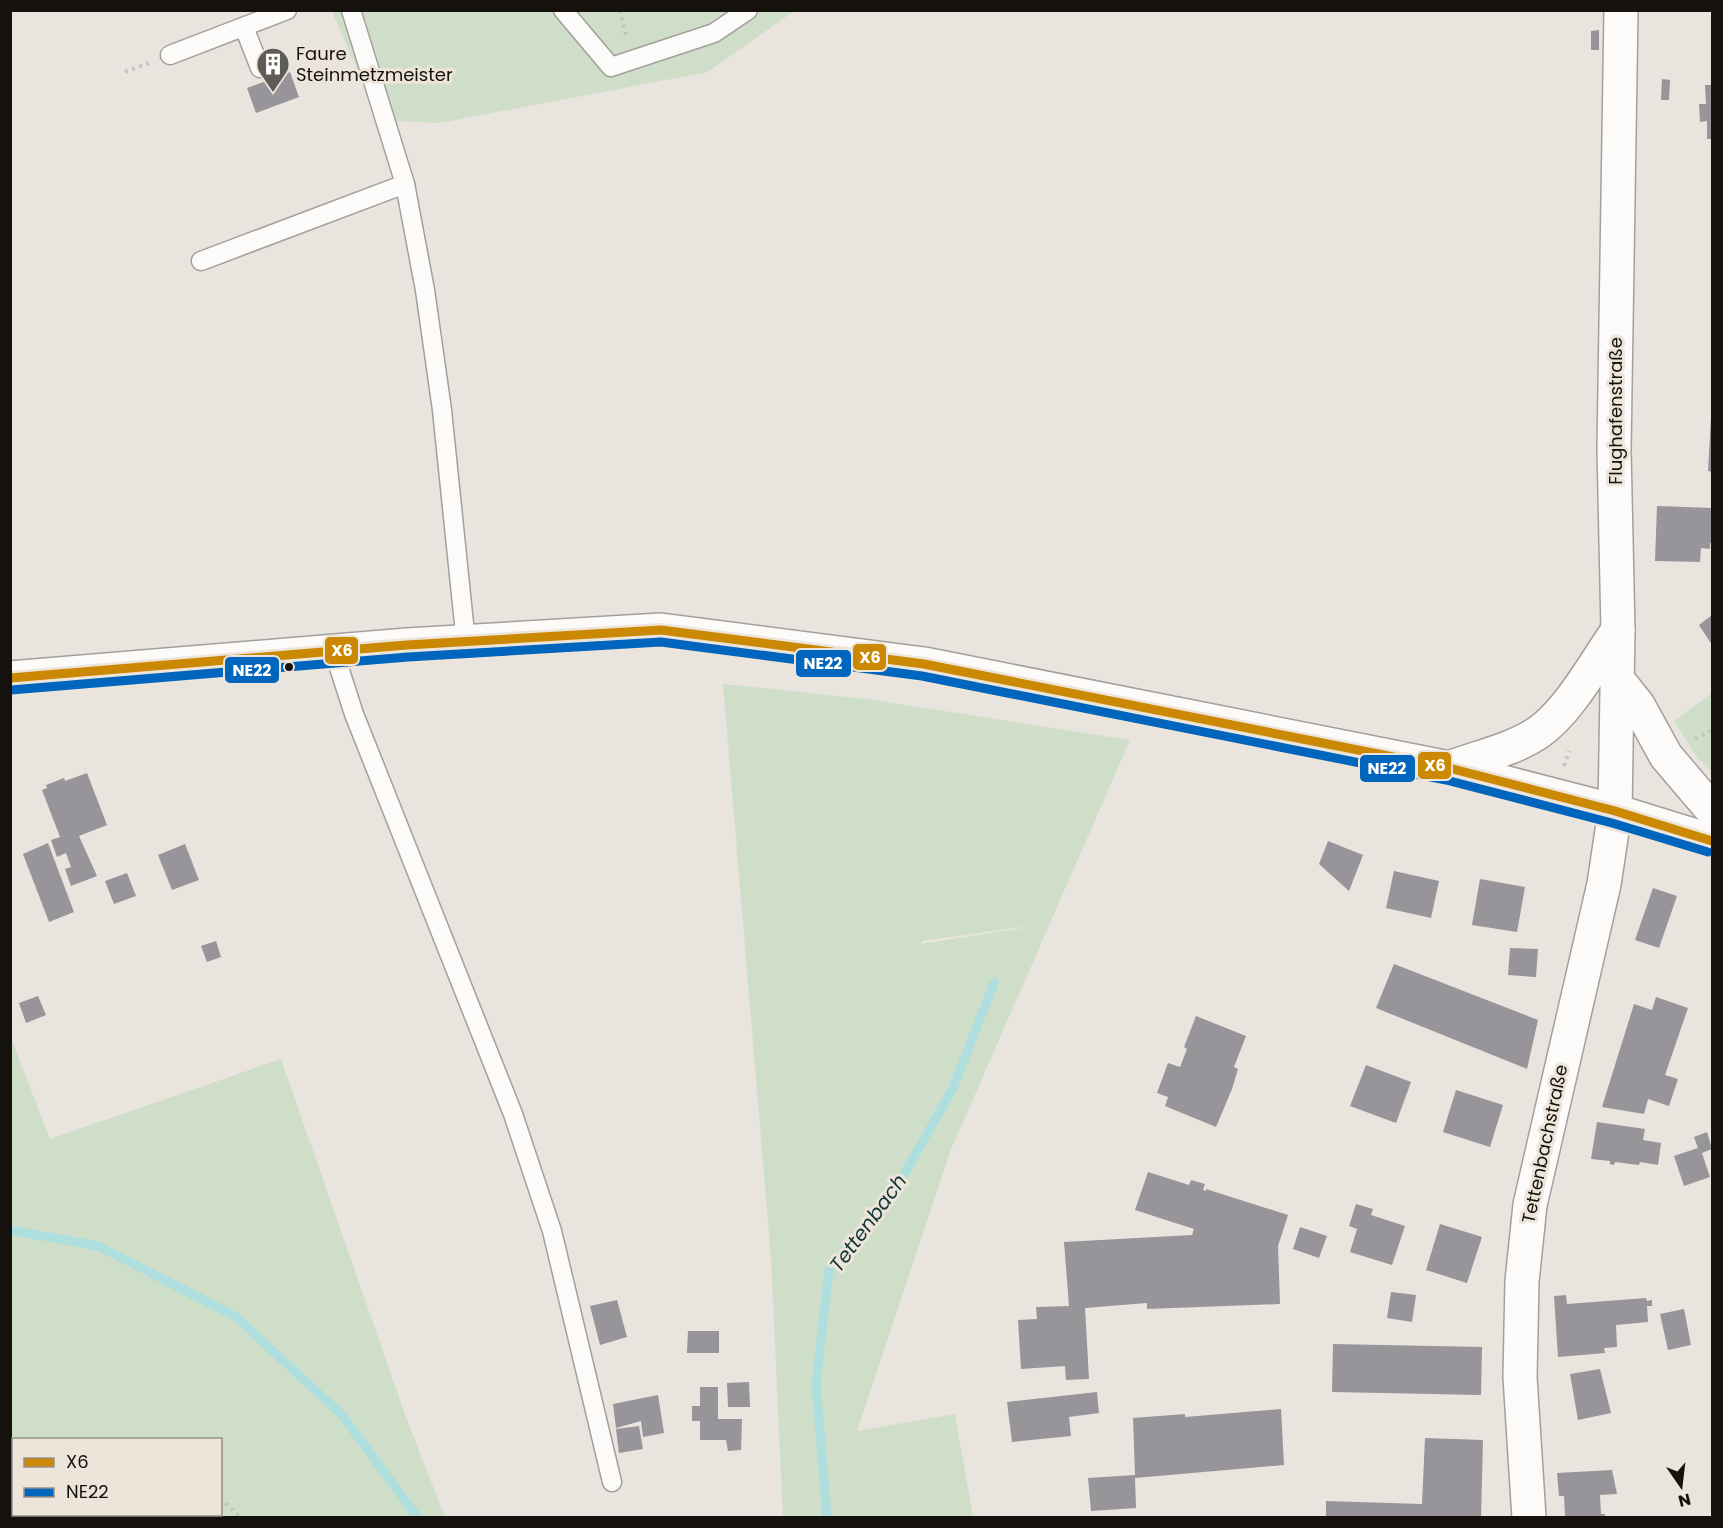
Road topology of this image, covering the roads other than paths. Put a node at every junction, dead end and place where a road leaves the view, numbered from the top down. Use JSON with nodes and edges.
{"nodes":[{"id":1,"x":287,"y":10,"type":"edge"},
{"id":2,"x":351,"y":10,"type":"edge"},
{"id":3,"x":563,"y":10,"type":"edge"},
{"id":4,"x":748,"y":10,"type":"edge"},
{"id":5,"x":1621,"y":10,"type":"edge"},
{"id":6,"x":244,"y":27,"type":"junction"},
{"id":7,"x":170,"y":55,"type":"dead end"},
{"id":8,"x":260,"y":68,"type":"dead end"},
{"id":9,"x":405,"y":184,"type":"junction"},
{"id":10,"x":201,"y":261,"type":"dead end"},
{"id":11,"x":1618,"y":630,"type":"junction"},
{"id":12,"x":466,"y":643,"type":"junction"},
{"id":13,"x":334,"y":652,"type":"junction"},
{"id":14,"x":10,"y":678,"type":"edge"},
{"id":15,"x":1618,"y":680,"type":"junction"},
{"id":16,"x":1449,"y":768,"type":"junction"},
{"id":17,"x":1713,"y":810,"type":"edge"},
{"id":18,"x":1615,"y":811,"type":"junction"},
{"id":19,"x":1713,"y":841,"type":"edge"},
{"id":20,"x":612,"y":1482,"type":"dead end"},
{"id":21,"x":1529,"y":1518,"type":"edge"}],
"edges":[{"from":1,"to":6,"type":"lane"},
{"from":2,"to":9,"type":"lane"},
{"from":3,"to":4,"type":"lane"},
{"from":5,"to":11,"type":"main road","name":"Flughafenstraße"},
{"from":6,"to":7,"type":"lane"},
{"from":6,"to":8,"type":"lane"},
{"from":9,"to":10,"type":"lane"},
{"from":9,"to":12,"type":"lane"},
{"from":11,"to":15,"type":"main road","name":"Flughafenstraße"},
{"from":11,"to":16,"type":"main road"},
{"from":12,"to":13,"type":"main road"},
{"from":12,"to":16,"type":"main road"},
{"from":13,"to":14,"type":"main road"},
{"from":13,"to":20,"type":"lane"},
{"from":15,"to":17,"type":"main road"},
{"from":15,"to":18,"type":"main road","name":"Flughafenstraße"},
{"from":16,"to":18,"type":"main road"},
{"from":18,"to":19,"type":"main road"},
{"from":18,"to":21,"type":"main road","name":"Tettenbachstraße"}]}
